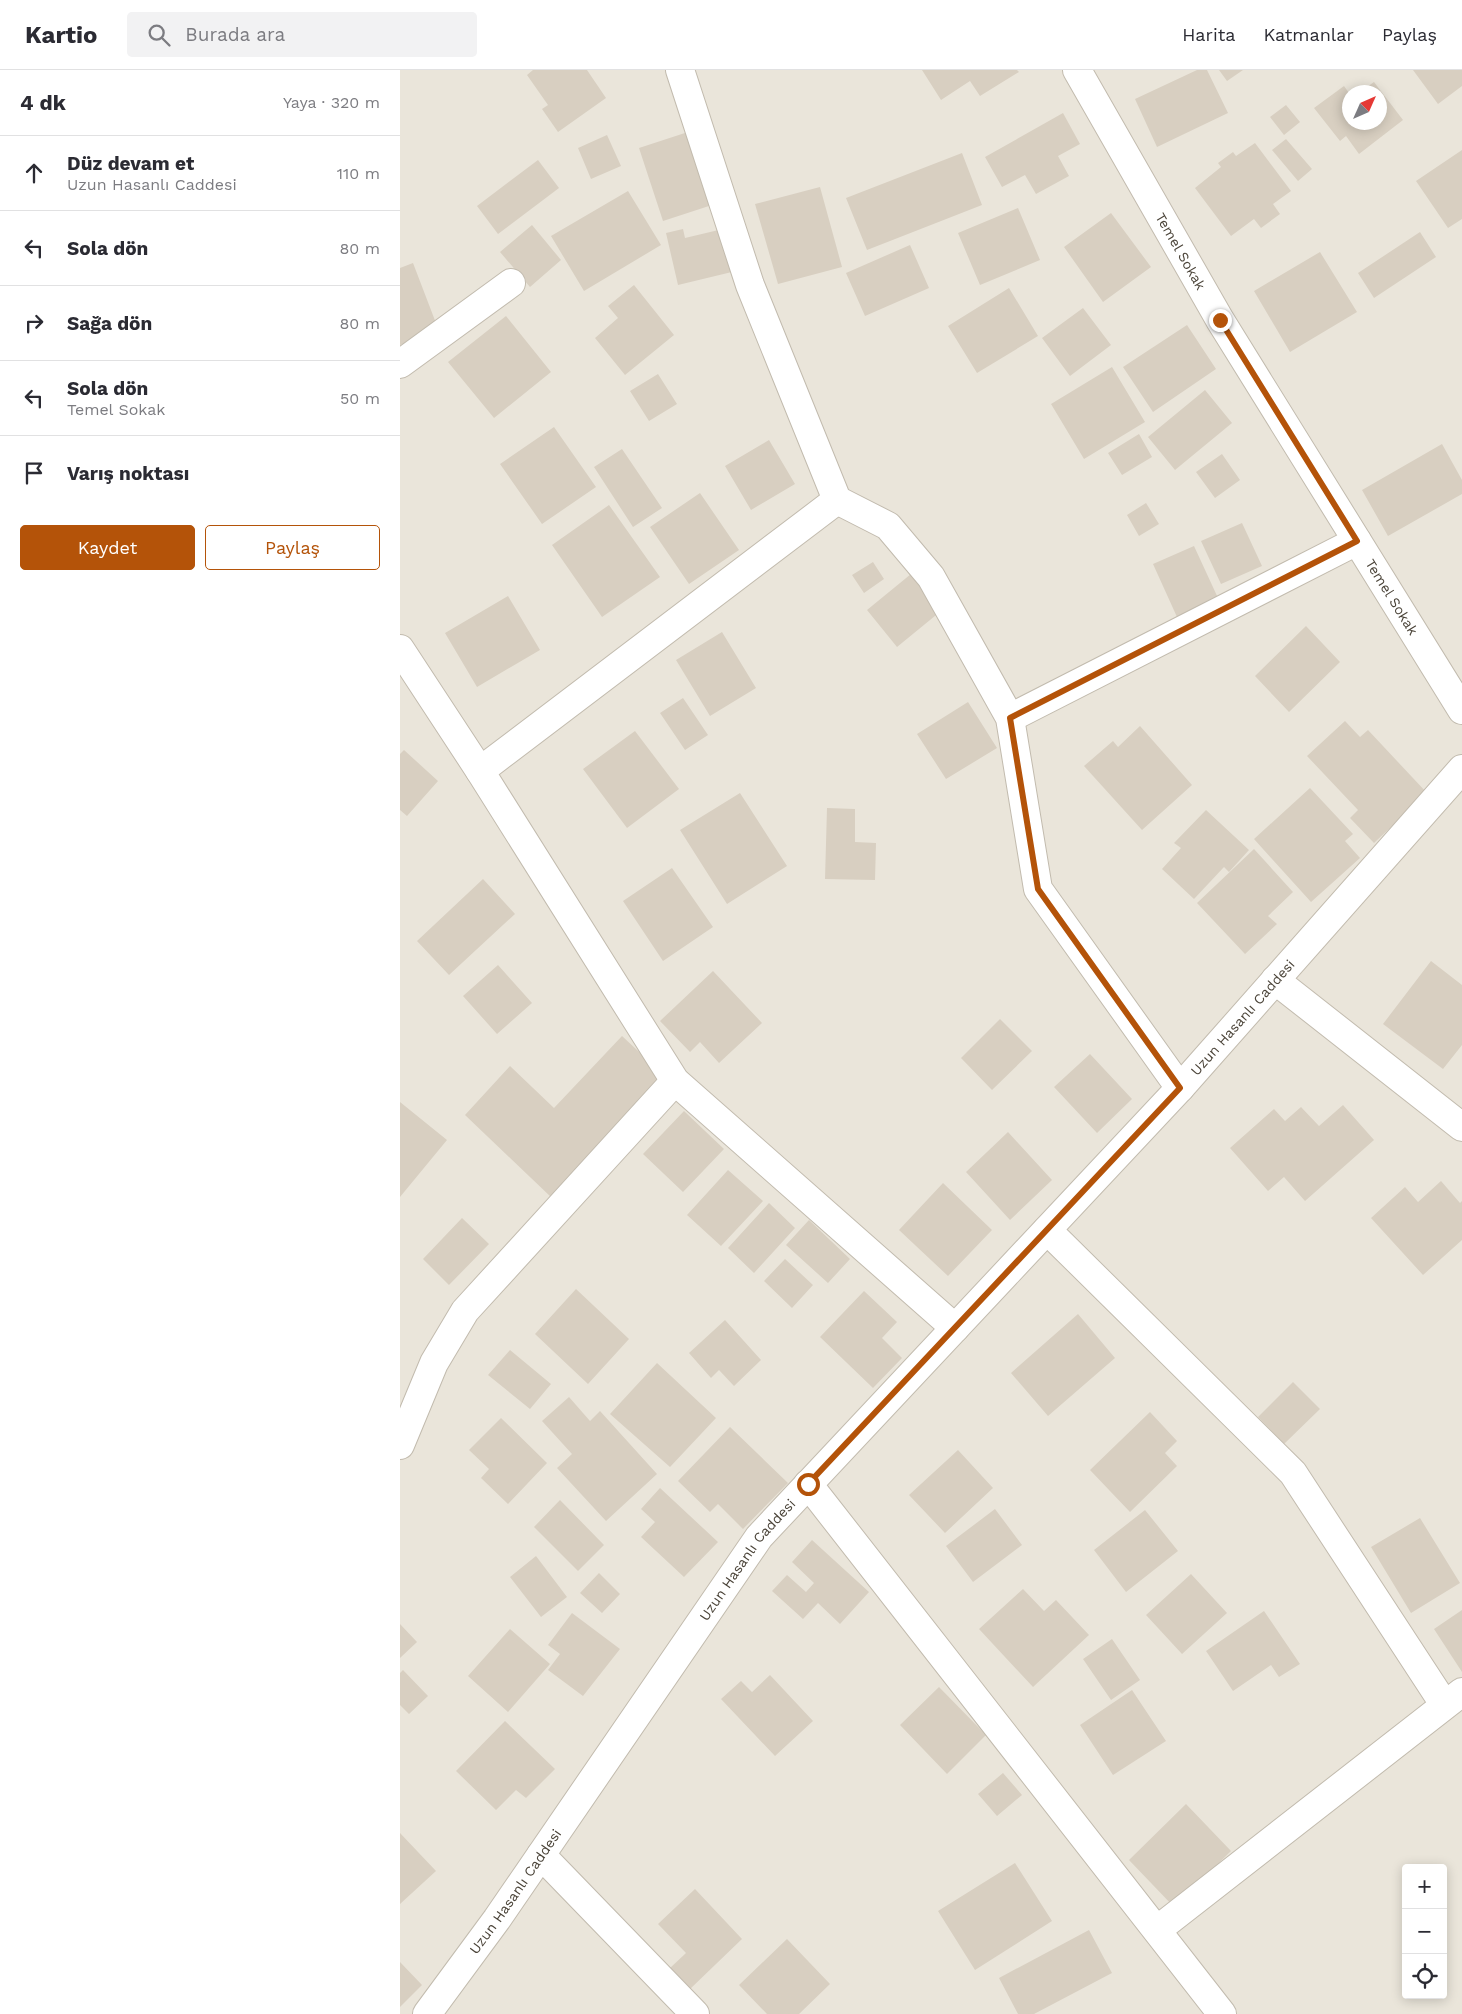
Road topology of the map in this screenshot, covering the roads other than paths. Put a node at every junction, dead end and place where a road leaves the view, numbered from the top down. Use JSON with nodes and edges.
{"nodes":[{"id":1,"x":680,"y":70,"type":"edge"},
{"id":2,"x":1077,"y":70,"type":"edge"},
{"id":3,"x":511,"y":283,"type":"dead end"},
{"id":4,"x":400,"y":364,"type":"edge"},
{"id":5,"x":837,"y":500,"type":"junction"},
{"id":6,"x":1357,"y":541,"type":"junction"},
{"id":7,"x":400,"y":649,"type":"edge"},
{"id":8,"x":1462,"y":710,"type":"edge"},
{"id":9,"x":1010,"y":718,"type":"junction"},
{"id":10,"x":1462,"y":769,"type":"edge"},
{"id":11,"x":480,"y":771,"type":"junction"},
{"id":12,"x":1275,"y":980,"type":"junction"},
{"id":13,"x":675,"y":1081,"type":"junction"},
{"id":14,"x":1180,"y":1088,"type":"junction"},
{"id":15,"x":1462,"y":1126,"type":"edge"},
{"id":16,"x":1047,"y":1230,"type":"junction"},
{"id":17,"x":955,"y":1328,"type":"junction"},
{"id":18,"x":400,"y":1445,"type":"edge"},
{"id":19,"x":808,"y":1484,"type":"junction"},
{"id":20,"x":1453,"y":1698,"type":"edge"},
{"id":21,"x":540,"y":1855,"type":"junction"},
{"id":22,"x":1157,"y":1930,"type":"junction"},
{"id":23,"x":428,"y":2014,"type":"edge"},
{"id":24,"x":695,"y":2014,"type":"edge"},
{"id":25,"x":1222,"y":2014,"type":"edge"}],
"edges":[{"from":1,"to":5,"type":"street"},
{"from":2,"to":6,"type":"street","name":"Temel Sokak"},
{"from":3,"to":4,"type":"street"},
{"from":5,"to":9,"type":"street"},
{"from":5,"to":11,"type":"street"},
{"from":6,"to":8,"type":"street","name":"Temel Sokak"},
{"from":6,"to":9,"type":"street"},
{"from":7,"to":11,"type":"street"},
{"from":9,"to":14,"type":"street"},
{"from":10,"to":12,"type":"street","name":"Uzun Hasanlı Caddesi"},
{"from":11,"to":13,"type":"street"},
{"from":12,"to":14,"type":"street","name":"Uzun Hasanlı Caddesi"},
{"from":12,"to":15,"type":"street"},
{"from":13,"to":17,"type":"street"},
{"from":13,"to":18,"type":"street"},
{"from":14,"to":16,"type":"street","name":"Uzun Hasanlı Caddesi"},
{"from":16,"to":17,"type":"street","name":"Uzun Hasanlı Caddesi"},
{"from":16,"to":20,"type":"street"},
{"from":17,"to":19,"type":"street","name":"Uzun Hasanlı Caddesi"},
{"from":19,"to":21,"type":"street","name":"Uzun Hasanlı Caddesi"},
{"from":19,"to":22,"type":"street"},
{"from":20,"to":22,"type":"street"},
{"from":21,"to":23,"type":"street","name":"Uzun Hasanlı Caddesi"},
{"from":21,"to":24,"type":"street"},
{"from":22,"to":25,"type":"street"}]}
